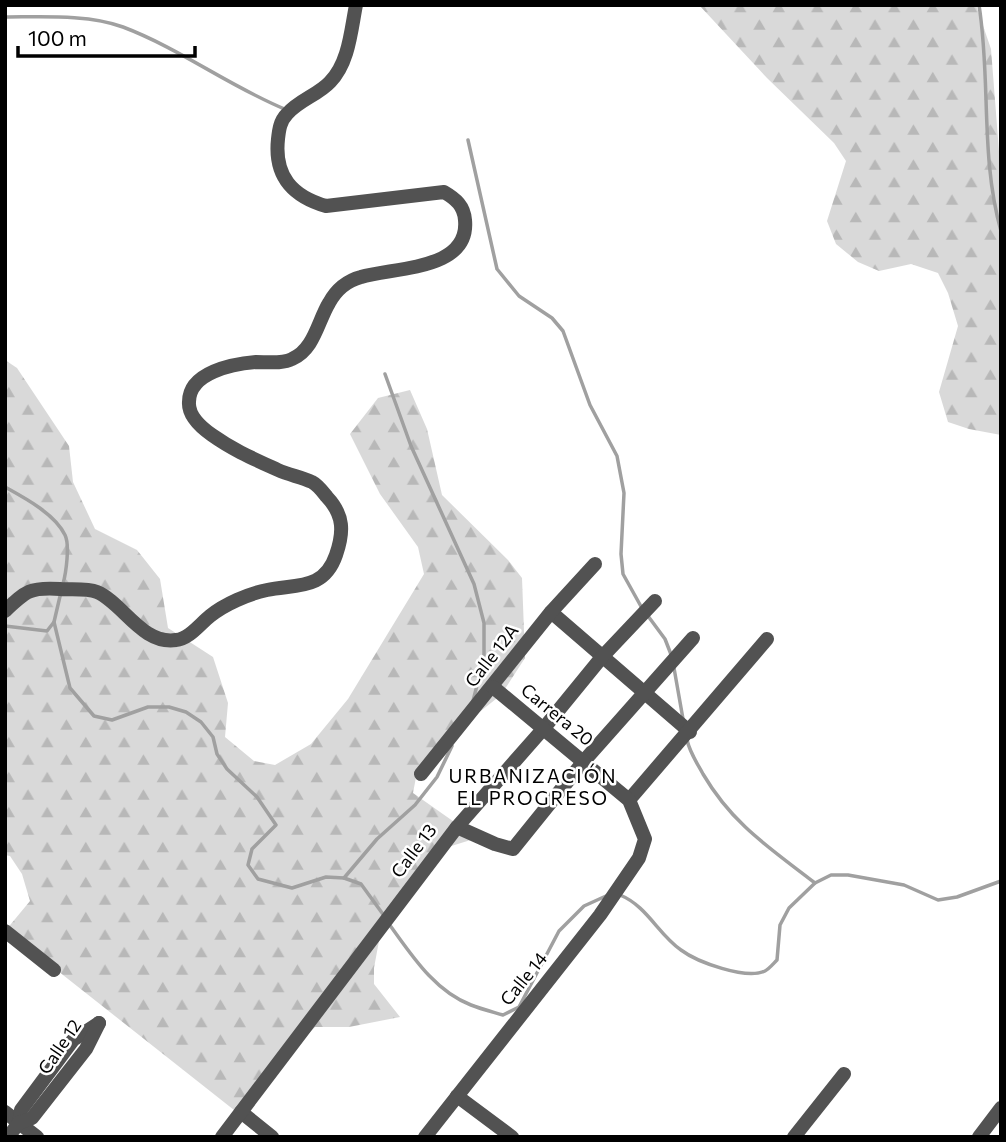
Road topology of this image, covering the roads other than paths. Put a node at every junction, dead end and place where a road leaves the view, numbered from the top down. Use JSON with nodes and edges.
{"nodes":[{"id":1,"x":356,"y":5,"type":"edge"},
{"id":2,"x":596,"y":564,"type":"dead end"},
{"id":3,"x":655,"y":601,"type":"dead end"},
{"id":4,"x":5,"y":611,"type":"edge"},
{"id":5,"x":551,"y":612,"type":"junction"},
{"id":6,"x":693,"y":638,"type":"dead end"},
{"id":7,"x":767,"y":639,"type":"dead end"},
{"id":8,"x":602,"y":657,"type":"junction"},
{"id":9,"x":493,"y":687,"type":"junction"},
{"id":10,"x":644,"y":692,"type":"junction"},
{"id":11,"x":544,"y":728,"type":"junction"},
{"id":12,"x":690,"y":732,"type":"junction"},
{"id":13,"x":584,"y":761,"type":"junction"},
{"id":14,"x":421,"y":774,"type":"dead end"},
{"id":15,"x":629,"y":800,"type":"junction"},
{"id":16,"x":457,"y":827,"type":"junction"},
{"id":17,"x":645,"y":839,"type":"joint"},
{"id":18,"x":5,"y":931,"type":"edge"},
{"id":19,"x":54,"y":971,"type":"dead end"},
{"id":20,"x":844,"y":1074,"type":"dead end"},
{"id":21,"x":457,"y":1096,"type":"junction"},
{"id":22,"x":1001,"y":1108,"type":"edge"},
{"id":23,"x":5,"y":1112,"type":"edge"},
{"id":24,"x":242,"y":1112,"type":"junction"},
{"id":25,"x":19,"y":1123,"type":"junction"},
{"id":26,"x":8,"y":1137,"type":"edge"},
{"id":27,"x":37,"y":1137,"type":"edge"},
{"id":28,"x":222,"y":1137,"type":"edge"},
{"id":29,"x":272,"y":1137,"type":"edge"},
{"id":30,"x":425,"y":1137,"type":"edge"},
{"id":31,"x":512,"y":1137,"type":"edge"},
{"id":32,"x":794,"y":1137,"type":"edge"},
{"id":33,"x":979,"y":1137,"type":"edge"}],
"edges":[{"from":1,"to":4,"type":"street"},
{"from":2,"to":5,"type":"street","name":"Calle 12A"},
{"from":3,"to":8,"type":"street","name":"Calle 13"},
{"from":5,"to":8,"type":"street"},
{"from":5,"to":9,"type":"street","name":"Calle 12A"},
{"from":6,"to":10,"type":"street"},
{"from":7,"to":12,"type":"street"},
{"from":8,"to":10,"type":"street"},
{"from":8,"to":11,"type":"street","name":"Calle 13"},
{"from":9,"to":11,"type":"street","name":"Carrera 20"},
{"from":9,"to":14,"type":"street","name":"Calle 12A"},
{"from":10,"to":12,"type":"street"},
{"from":10,"to":13,"type":"street"},
{"from":11,"to":13,"type":"street","name":"Carrera 20"},
{"from":11,"to":16,"type":"street","name":"Calle 13"},
{"from":12,"to":15,"type":"street"},
{"from":13,"to":15,"type":"street","name":"Carrera 20"},
{"from":13,"to":16,"type":"street"},
{"from":15,"to":17,"type":"street","name":"Carrera 20"},
{"from":16,"to":24,"type":"street","name":"Calle 13"},
{"from":17,"to":21,"type":"street","name":"Calle 14"},
{"from":18,"to":19,"type":"street"},
{"from":20,"to":32,"type":"street"},
{"from":21,"to":30,"type":"street","name":"Calle 14"},
{"from":21,"to":31,"type":"street"},
{"from":22,"to":33,"type":"street"},
{"from":23,"to":25,"type":"street"},
{"from":24,"to":28,"type":"street","name":"Calle 13"},
{"from":24,"to":29,"type":"street"},
{"from":25,"to":25,"type":"street","name":"Calle 12"},
{"from":25,"to":26,"type":"street","name":"Calle 12"},
{"from":25,"to":27,"type":"street"}]}
